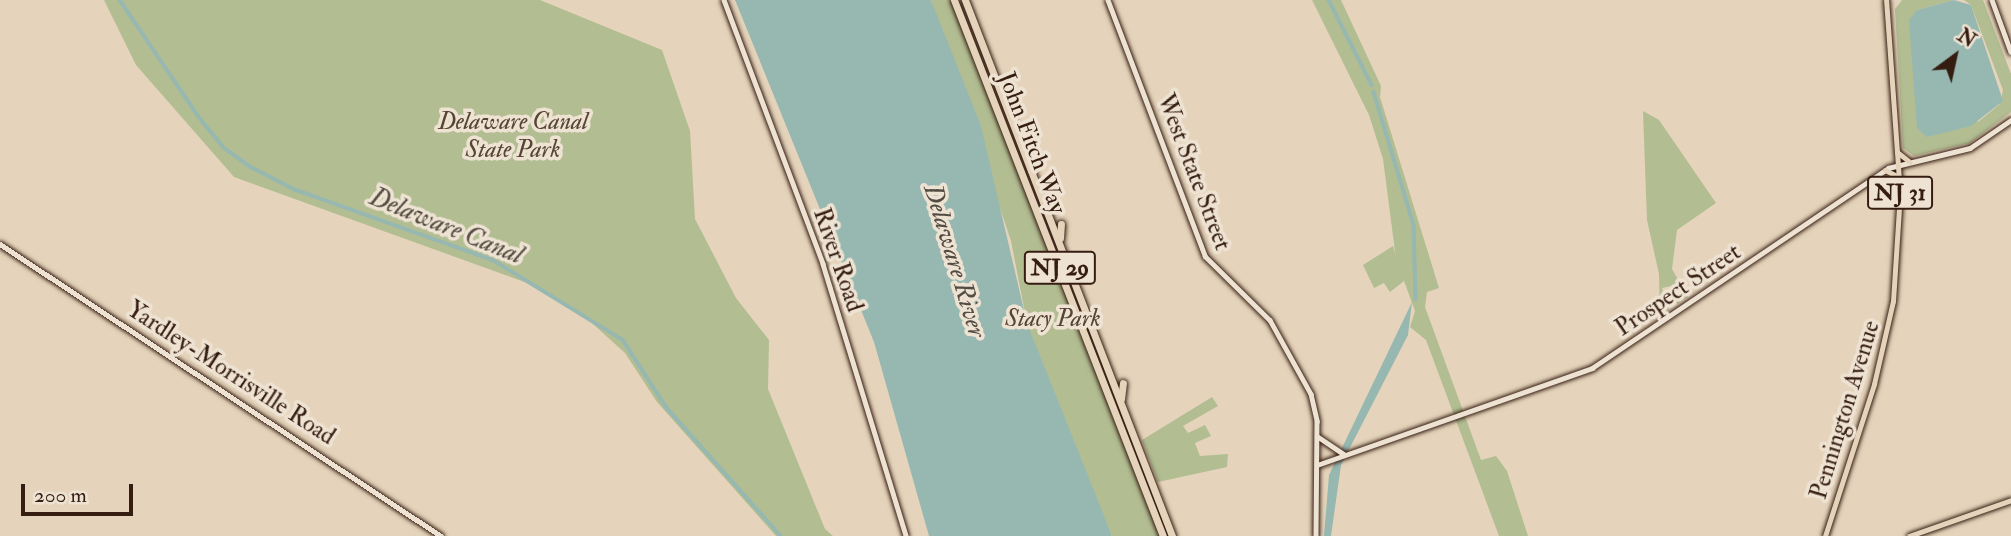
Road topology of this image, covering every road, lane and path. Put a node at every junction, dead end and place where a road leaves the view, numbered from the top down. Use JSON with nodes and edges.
{"nodes":[{"id":1,"x":724,"y":0,"type":"edge"},
{"id":2,"x":954,"y":0,"type":"edge"},
{"id":3,"x":965,"y":0,"type":"edge"},
{"id":4,"x":1108,"y":0,"type":"edge"},
{"id":5,"x":1885,"y":0,"type":"edge"},
{"id":6,"x":1992,"y":0,"type":"edge"},
{"id":7,"x":2011,"y":52,"type":"edge"},
{"id":8,"x":2011,"y":120,"type":"edge"},
{"id":9,"x":1897,"y":152,"type":"junction"},
{"id":10,"x":1910,"y":162,"type":"junction"},
{"id":11,"x":1898,"y":164,"type":"junction"},
{"id":12,"x":1885,"y":170,"type":"junction"},
{"id":13,"x":1899,"y":177,"type":"junction"},
{"id":14,"x":1061,"y":223,"type":"dead end"},
{"id":15,"x":0,"y":244,"type":"edge"},
{"id":16,"x":1061,"y":246,"type":"junction"},
{"id":17,"x":1123,"y":383,"type":"dead end"},
{"id":18,"x":1121,"y":404,"type":"junction"},
{"id":19,"x":1317,"y":436,"type":"junction"},
{"id":20,"x":1346,"y":455,"type":"junction"},
{"id":21,"x":1317,"y":465,"type":"junction"},
{"id":22,"x":2011,"y":500,"type":"edge"},
{"id":23,"x":441,"y":536,"type":"edge"},
{"id":24,"x":906,"y":536,"type":"edge"},
{"id":25,"x":1163,"y":536,"type":"edge"},
{"id":26,"x":1172,"y":536,"type":"edge"},
{"id":27,"x":1316,"y":536,"type":"edge"},
{"id":28,"x":1825,"y":536,"type":"edge"},
{"id":29,"x":1909,"y":536,"type":"edge"}],
"edges":[{"from":1,"to":24,"type":"street","name":"River Road"},
{"from":2,"to":25,"type":"highway","name":"John Fitch Way","number":"NJ 29"},
{"from":3,"to":16,"type":"highway","name":"John Fitch Way","number":"NJ 29"},
{"from":4,"to":19,"type":"street","name":"West State Street"},
{"from":5,"to":9,"type":"main road","name":"Pennington Avenue","number":"NJ 31"},
{"from":6,"to":7,"type":"street"},
{"from":8,"to":10,"type":"street","name":"Prospect Street"},
{"from":9,"to":10,"type":"main road"},
{"from":9,"to":11,"type":"main road","name":"Pennington Avenue","number":"NJ 31"},
{"from":10,"to":11,"type":"street","name":"Prospect Street"},
{"from":11,"to":12,"type":"street","name":"Prospect Street"},
{"from":11,"to":13,"type":"main road","name":"Pennington Avenue","number":"NJ 31"},
{"from":12,"to":13,"type":"main road"},
{"from":12,"to":20,"type":"street","name":"Prospect Street"},
{"from":13,"to":28,"type":"main road","name":"Pennington Avenue","number":"NJ 31"},
{"from":14,"to":16,"type":"highway"},
{"from":15,"to":23,"type":"street","name":"Yardley-Morrisville Road"},
{"from":16,"to":18,"type":"highway","name":"John Fitch Way","number":"NJ 29"},
{"from":17,"to":18,"type":"highway"},
{"from":18,"to":26,"type":"highway","name":"John Fitch Way","number":"NJ 29"},
{"from":19,"to":20,"type":"street"},
{"from":19,"to":21,"type":"street","name":"West State Street"},
{"from":20,"to":21,"type":"street","name":"Prospect Street"},
{"from":21,"to":27,"type":"street","name":"West State Street"},
{"from":22,"to":29,"type":"main road"}]}
